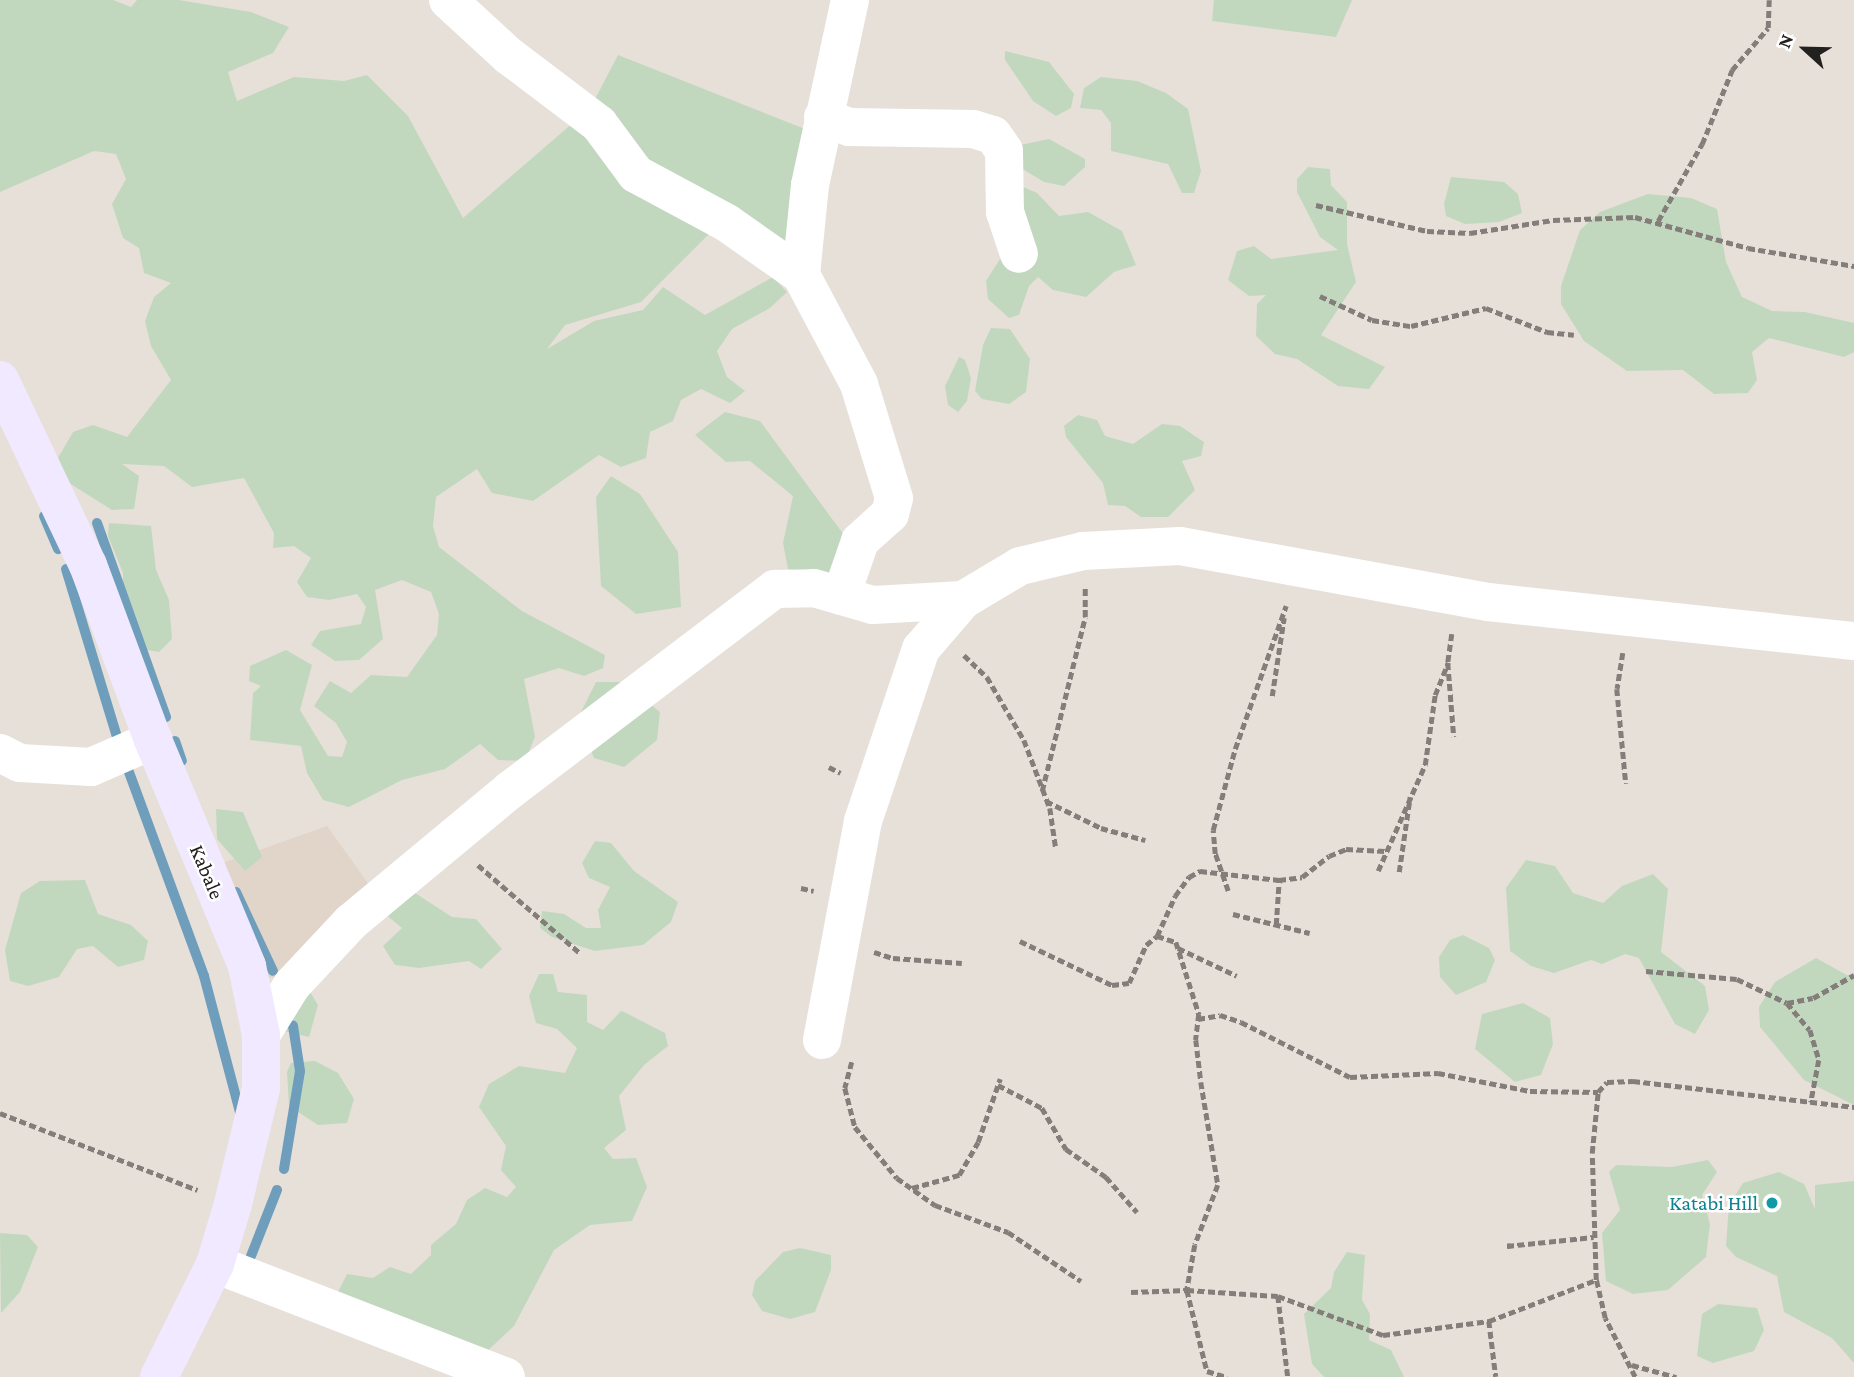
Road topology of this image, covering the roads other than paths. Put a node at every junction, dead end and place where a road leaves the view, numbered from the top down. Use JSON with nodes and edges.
{"nodes":[{"id":1,"x":448,"y":0,"type":"edge"},
{"id":2,"x":850,"y":0,"type":"edge"},
{"id":3,"x":823,"y":117,"type":"junction"},
{"id":4,"x":1019,"y":254,"type":"dead end"},
{"id":5,"x":802,"y":275,"type":"junction"},
{"id":6,"x":0,"y":380,"type":"edge"},
{"id":7,"x":841,"y":596,"type":"junction"},
{"id":8,"x":963,"y":600,"type":"junction"},
{"id":9,"x":1854,"y":641,"type":"edge"},
{"id":10,"x":153,"y":740,"type":"junction"},
{"id":11,"x":0,"y":752,"type":"edge"},
{"id":12,"x":261,"y":1035,"type":"junction"},
{"id":13,"x":838,"y":1046,"type":"road end"},
{"id":14,"x":215,"y":1264,"type":"junction"},
{"id":15,"x":159,"y":1377,"type":"edge"},
{"id":16,"x":506,"y":1377,"type":"edge"}],
"edges":[{"from":1,"to":5,"type":"street"},
{"from":2,"to":3,"type":"street"},
{"from":3,"to":4,"type":"street"},
{"from":3,"to":5,"type":"street"},
{"from":5,"to":7,"type":"street"},
{"from":6,"to":10,"type":"street","name":"Kabale"},
{"from":7,"to":8,"type":"street"},
{"from":7,"to":12,"type":"street"},
{"from":8,"to":9,"type":"street"},
{"from":8,"to":13,"type":"street"},
{"from":10,"to":11,"type":"street"},
{"from":10,"to":12,"type":"street","name":"Kabale"},
{"from":12,"to":14,"type":"street","name":"Kabale"},
{"from":14,"to":15,"type":"street","name":"Kabale"},
{"from":14,"to":16,"type":"street"}]}
